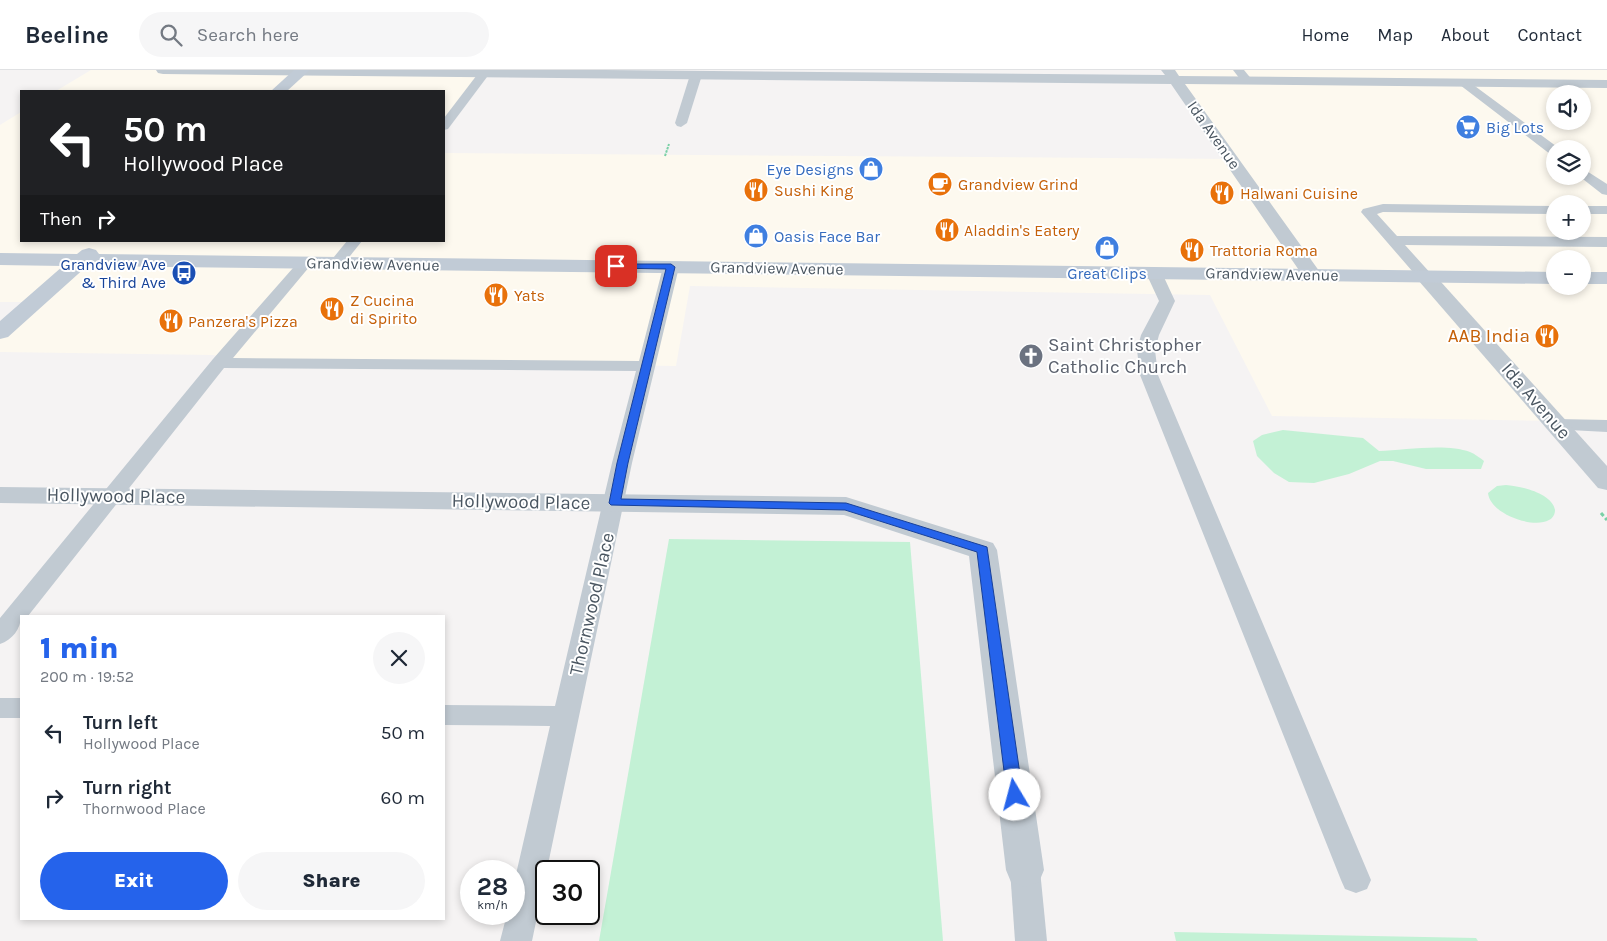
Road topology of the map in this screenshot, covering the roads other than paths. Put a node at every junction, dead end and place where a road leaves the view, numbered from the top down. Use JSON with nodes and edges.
{"nodes":[{"id":1,"x":163,"y":70,"type":"edge"},
{"id":2,"x":302,"y":71,"type":"edge"},
{"id":3,"x":676,"y":72,"type":"edge"},
{"id":4,"x":484,"y":73,"type":"junction"},
{"id":5,"x":696,"y":75,"type":"junction"},
{"id":6,"x":1172,"y":75,"type":"edge"},
{"id":7,"x":1242,"y":75,"type":"edge"},
{"id":8,"x":1465,"y":78,"type":"edge"},
{"id":9,"x":1607,"y":84,"type":"edge"},
{"id":10,"x":279,"y":90,"type":"edge"},
{"id":11,"x":680,"y":123,"type":"dead end"},
{"id":12,"x":445,"y":125,"type":"edge"},
{"id":13,"x":1546,"y":145,"type":"edge"},
{"id":14,"x":1591,"y":178,"type":"edge"},
{"id":15,"x":1604,"y":187,"type":"edge"},
{"id":16,"x":1546,"y":210,"type":"edge"},
{"id":17,"x":1591,"y":210,"type":"edge"},
{"id":18,"x":1607,"y":210,"type":"edge"},
{"id":19,"x":1368,"y":212,"type":"junction"},
{"id":20,"x":1546,"y":218,"type":"edge"},
{"id":21,"x":1591,"y":218,"type":"edge"},
{"id":22,"x":1607,"y":218,"type":"edge"},
{"id":23,"x":1394,"y":240,"type":"junction"},
{"id":24,"x":103,"y":242,"type":"edge"},
{"id":25,"x":353,"y":242,"type":"edge"},
{"id":26,"x":1607,"y":242,"type":"edge"},
{"id":27,"x":0,"y":259,"type":"edge"},
{"id":28,"x":83,"y":259,"type":"junction"},
{"id":29,"x":305,"y":263,"type":"junction"},
{"id":30,"x":337,"y":263,"type":"junction"},
{"id":31,"x":671,"y":267,"type":"junction"},
{"id":32,"x":1154,"y":273,"type":"junction"},
{"id":33,"x":1312,"y":275,"type":"junction"},
{"id":34,"x":1426,"y":276,"type":"junction"},
{"id":35,"x":1546,"y":278,"type":"edge"},
{"id":36,"x":1591,"y":278,"type":"edge"},
{"id":37,"x":1607,"y":278,"type":"edge"},
{"id":38,"x":0,"y":332,"type":"edge"},
{"id":39,"x":219,"y":363,"type":"junction"},
{"id":40,"x":646,"y":366,"type":"junction"},
{"id":41,"x":1557,"y":425,"type":"junction"},
{"id":42,"x":1607,"y":426,"type":"edge"},
{"id":43,"x":1607,"y":482,"type":"edge"},
{"id":44,"x":0,"y":495,"type":"edge"},
{"id":45,"x":111,"y":496,"type":"junction"},
{"id":46,"x":615,"y":503,"type":"junction"},
{"id":47,"x":0,"y":634,"type":"edge"},
{"id":48,"x":0,"y":708,"type":"edge"},
{"id":49,"x":20,"y":708,"type":"edge"},
{"id":50,"x":445,"y":714,"type":"edge"},
{"id":51,"x":566,"y":716,"type":"junction"},
{"id":52,"x":1025,"y":870,"type":"joint"},
{"id":53,"x":1356,"y":880,"type":"dead end"},
{"id":54,"x":516,"y":941,"type":"edge"},
{"id":55,"x":1032,"y":941,"type":"edge"}],
"edges":[{"from":1,"to":2,"type":"street"},
{"from":2,"to":4,"type":"street"},
{"from":2,"to":10,"type":"main road"},
{"from":3,"to":4,"type":"street"},
{"from":3,"to":5,"type":"street"},
{"from":4,"to":12,"type":"lane"},
{"from":5,"to":6,"type":"street"},
{"from":5,"to":11,"type":"lane"},
{"from":6,"to":7,"type":"street"},
{"from":6,"to":33,"type":"street","name":"Ida Avenue"},
{"from":7,"to":8,"type":"street"},
{"from":8,"to":9,"type":"street"},
{"from":8,"to":13,"type":"lane"},
{"from":14,"to":15,"type":"lane"},
{"from":16,"to":19,"type":"lane"},
{"from":17,"to":18,"type":"lane"},
{"from":19,"to":20,"type":"lane"},
{"from":19,"to":23,"type":"lane"},
{"from":21,"to":22,"type":"lane"},
{"from":23,"to":26,"type":"lane"},
{"from":23,"to":34,"type":"lane"},
{"from":24,"to":28,"type":"main road"},
{"from":25,"to":30,"type":"lane"},
{"from":27,"to":28,"type":"main road","name":"Grandview Avenue"},
{"from":28,"to":29,"type":"main road","name":"Grandview Avenue"},
{"from":28,"to":38,"type":"main road"},
{"from":29,"to":30,"type":"main road","name":"Grandview Avenue"},
{"from":29,"to":39,"type":"lane"},
{"from":30,"to":31,"type":"main road","name":"Grandview Avenue"},
{"from":31,"to":32,"type":"main road","name":"Grandview Avenue"},
{"from":31,"to":40,"type":"lane","name":"Thornwood Place"},
{"from":32,"to":33,"type":"main road","name":"Grandview Avenue"},
{"from":32,"to":53,"type":"lane"},
{"from":33,"to":34,"type":"main road","name":"Grandview Avenue"},
{"from":34,"to":35,"type":"main road","name":"Grandview Avenue"},
{"from":34,"to":41,"type":"street","name":"Ida Avenue"},
{"from":36,"to":37,"type":"main road"},
{"from":39,"to":40,"type":"lane"},
{"from":39,"to":45,"type":"lane"},
{"from":40,"to":46,"type":"lane","name":"Thornwood Place"},
{"from":41,"to":42,"type":"lane"},
{"from":41,"to":43,"type":"street","name":"Ida Avenue"},
{"from":44,"to":45,"type":"street","name":"Hollywood Place"},
{"from":45,"to":46,"type":"street","name":"Hollywood Place"},
{"from":45,"to":47,"type":"lane"},
{"from":46,"to":51,"type":"lane","name":"Thornwood Place"},
{"from":46,"to":52,"type":"street","name":"Hollywood Place"},
{"from":48,"to":49,"type":"lane"},
{"from":50,"to":51,"type":"lane"},
{"from":51,"to":54,"type":"lane","name":"Thornwood Place"},
{"from":52,"to":55,"type":"lane"}]}
